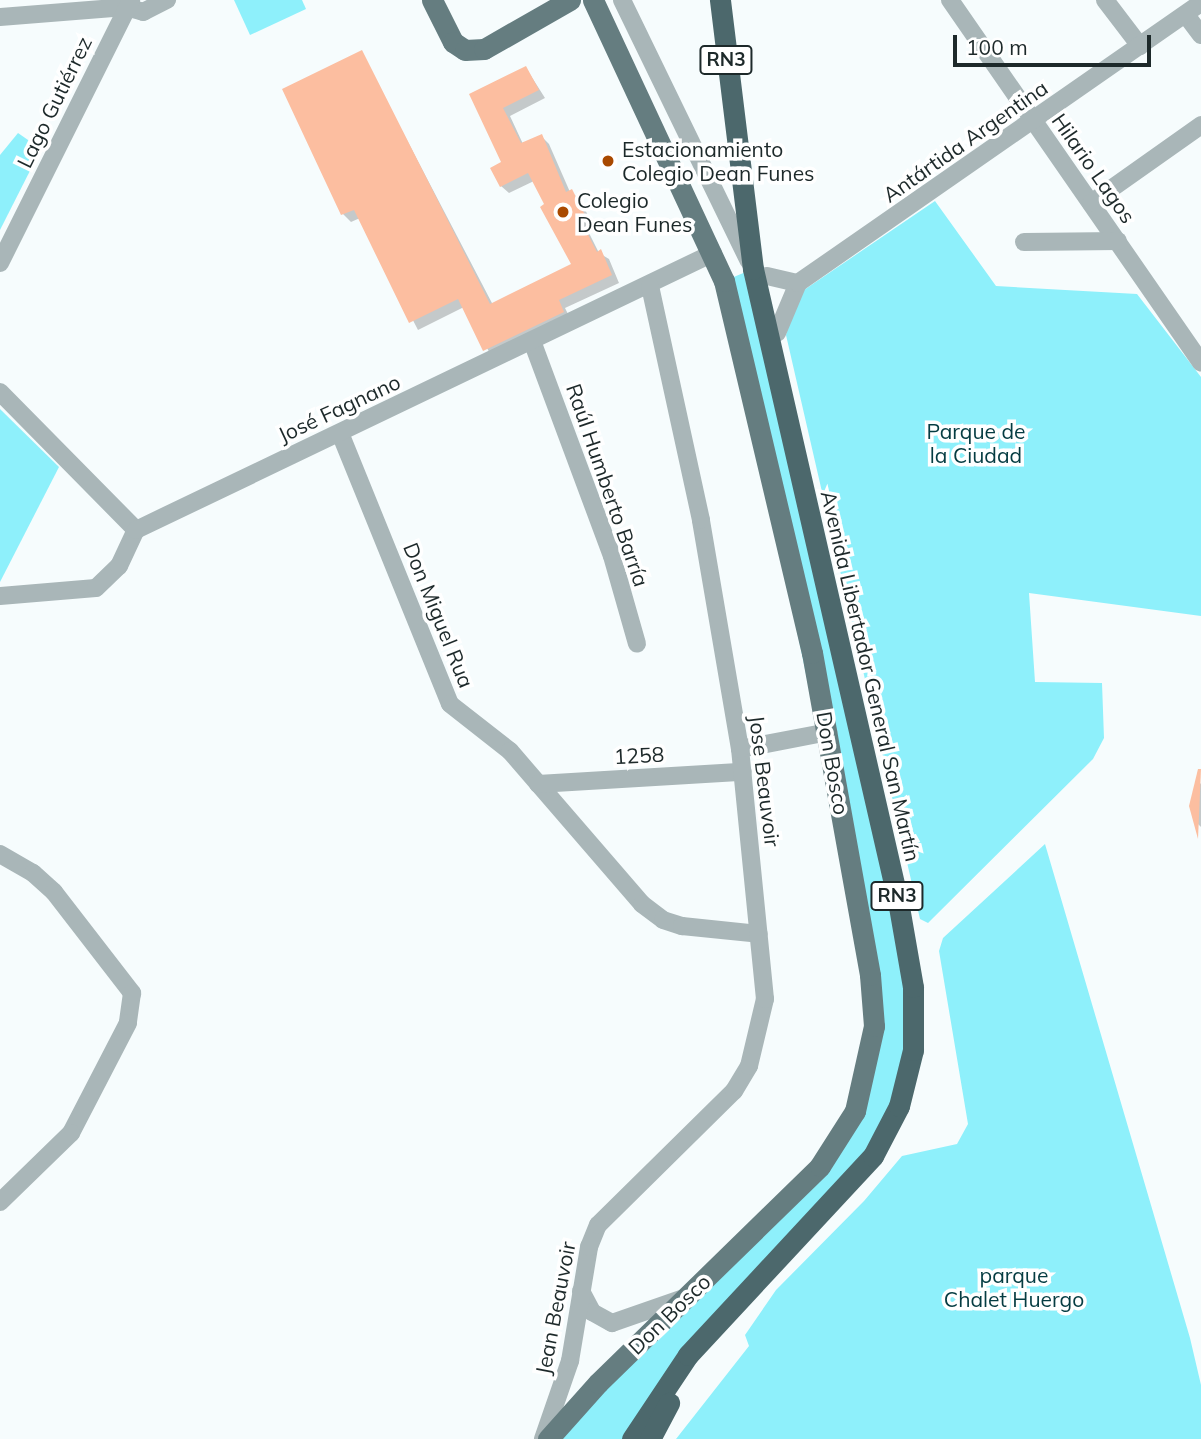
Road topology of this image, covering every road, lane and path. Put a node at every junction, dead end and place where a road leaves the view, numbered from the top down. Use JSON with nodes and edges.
{"nodes":[{"id":1,"x":167,"y":0,"type":"edge"},
{"id":2,"x":432,"y":0,"type":"edge"},
{"id":3,"x":569,"y":0,"type":"edge"},
{"id":4,"x":593,"y":0,"type":"edge"},
{"id":5,"x":622,"y":0,"type":"edge"},
{"id":6,"x":720,"y":0,"type":"edge"},
{"id":7,"x":732,"y":0,"type":"edge"},
{"id":8,"x":950,"y":0,"type":"edge"},
{"id":9,"x":1105,"y":0,"type":"edge"},
{"id":10,"x":129,"y":4,"type":"edge"},
{"id":11,"x":1196,"y":6,"type":"edge"},
{"id":12,"x":0,"y":18,"type":"edge"},
{"id":13,"x":1201,"y":36,"type":"edge"},
{"id":14,"x":1140,"y":46,"type":"junction"},
{"id":15,"x":1033,"y":123,"type":"junction"},
{"id":16,"x":1201,"y":125,"type":"edge"},
{"id":17,"x":1091,"y":203,"type":"junction"},
{"id":18,"x":1118,"y":241,"type":"junction"},
{"id":19,"x":1024,"y":242,"type":"dead end"},
{"id":20,"x":713,"y":253,"type":"junction"},
{"id":21,"x":0,"y":263,"type":"edge"},
{"id":22,"x":760,"y":273,"type":"junction"},
{"id":23,"x":798,"y":283,"type":"junction"},
{"id":24,"x":649,"y":286,"type":"junction"},
{"id":25,"x":776,"y":333,"type":"junction"},
{"id":26,"x":533,"y":341,"type":"junction"},
{"id":27,"x":1201,"y":362,"type":"edge"},
{"id":28,"x":0,"y":393,"type":"edge"},
{"id":29,"x":340,"y":433,"type":"junction"},
{"id":30,"x":136,"y":530,"type":"junction"},
{"id":31,"x":0,"y":596,"type":"edge"},
{"id":32,"x":637,"y":644,"type":"dead end"},
{"id":33,"x":828,"y":732,"type":"junction"},
{"id":34,"x":740,"y":749,"type":"junction"},
{"id":35,"x":743,"y":772,"type":"junction"},
{"id":36,"x":538,"y":784,"type":"junction"},
{"id":37,"x":0,"y":854,"type":"edge"},
{"id":38,"x":759,"y":934,"type":"junction"},
{"id":39,"x":0,"y":1202,"type":"edge"},
{"id":40,"x":598,"y":1225,"type":"joint"},
{"id":41,"x":581,"y":1291,"type":"junction"},
{"id":42,"x":690,"y":1294,"type":"junction"},
{"id":43,"x":546,"y":1439,"type":"edge"},
{"id":44,"x":632,"y":1439,"type":"edge"},
{"id":45,"x":650,"y":1439,"type":"edge"}],
"edges":[{"from":1,"to":10,"type":"street"},
{"from":2,"to":3,"type":"main road"},
{"from":4,"to":20,"type":"main road","name":"Don Bosco"},
{"from":5,"to":22,"type":"street"},
{"from":6,"to":22,"type":"highway","name":"Avenida Libertador General San Martín","number":"RN3"},
{"from":7,"to":22,"type":"highway","name":"Avenida Libertador General San Martín","number":"RN3"},
{"from":8,"to":15,"type":"street","name":"Hilario Lagos"},
{"from":9,"to":14,"type":"street"},
{"from":10,"to":12,"type":"street"},
{"from":10,"to":21,"type":"street","name":"Lago Gutiérrez"},
{"from":11,"to":13,"type":"street"},
{"from":11,"to":14,"type":"street","name":"Antártida Argentina"},
{"from":14,"to":15,"type":"street","name":"Antártida Argentina"},
{"from":15,"to":17,"type":"street","name":"Hilario Lagos"},
{"from":15,"to":23,"type":"street","name":"Antártida Argentina"},
{"from":16,"to":17,"type":"street"},
{"from":17,"to":18,"type":"street","name":"Hilario Lagos"},
{"from":18,"to":19,"type":"street"},
{"from":18,"to":27,"type":"street","name":"Hilario Lagos"},
{"from":20,"to":24,"type":"street","name":"José Fagnano"},
{"from":20,"to":33,"type":"main road","name":"Don Bosco"},
{"from":22,"to":23,"type":"street"},
{"from":22,"to":25,"type":"highway","name":"Avenida Libertador General San Martín","number":"RN3"},
{"from":22,"to":44,"type":"highway","name":"Avenida Libertador General San Martín","number":"RN3"},
{"from":23,"to":25,"type":"street"},
{"from":24,"to":26,"type":"street","name":"José Fagnano"},
{"from":24,"to":34,"type":"street","name":"Jose Beauvoir"},
{"from":25,"to":45,"type":"highway","name":"Avenida Libertador General San Martín","number":"RN3"},
{"from":26,"to":29,"type":"street","name":"José Fagnano"},
{"from":26,"to":32,"type":"street","name":"Raúl Humberto Barría"},
{"from":28,"to":30,"type":"street"},
{"from":29,"to":30,"type":"street","name":"José Fagnano"},
{"from":29,"to":36,"type":"street","name":"Don Miguel Rua"},
{"from":30,"to":31,"type":"street"},
{"from":33,"to":34,"type":"street"},
{"from":33,"to":42,"type":"main road","name":"Don Bosco"},
{"from":34,"to":35,"type":"street","name":"Jose Beauvoir"},
{"from":35,"to":36,"type":"street","name":"1258"},
{"from":35,"to":38,"type":"street","name":"Jose Beauvoir"},
{"from":36,"to":38,"type":"street","name":"Don Miguel Rua"},
{"from":37,"to":39,"type":"street"},
{"from":38,"to":40,"type":"street","name":"Jose Beauvoir"},
{"from":40,"to":41,"type":"street","name":"Jean Beauvoir"},
{"from":41,"to":42,"type":"street"},
{"from":41,"to":43,"type":"street","name":"Jean Beauvoir"},
{"from":42,"to":43,"type":"main road","name":"Don Bosco"}]}
